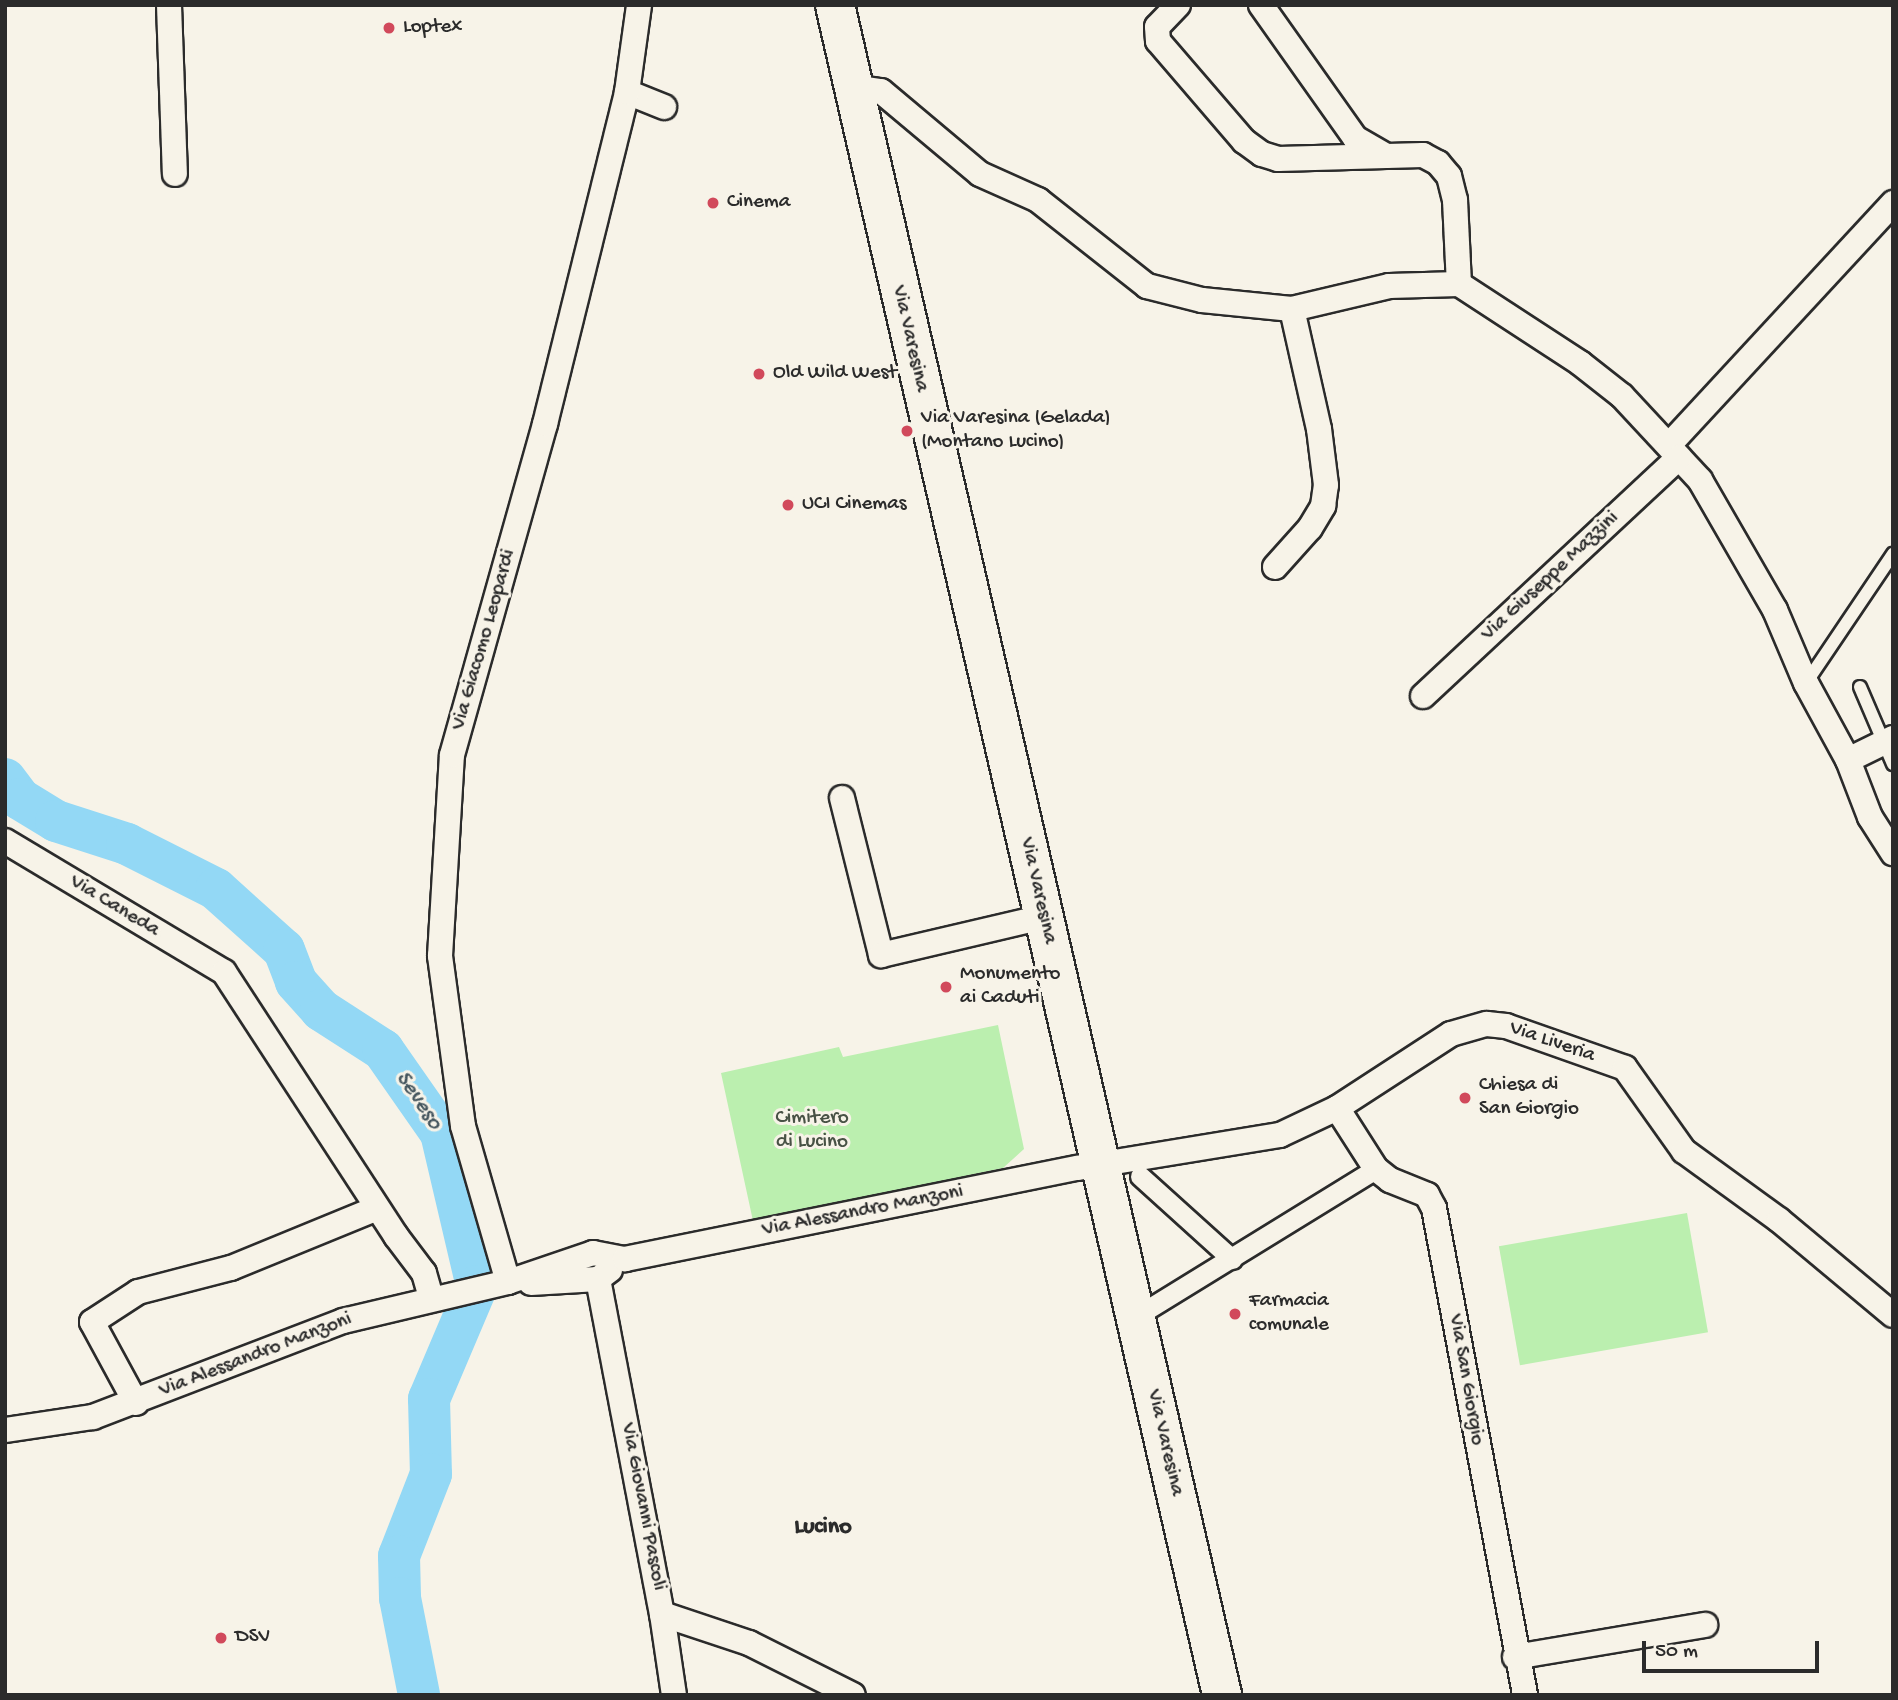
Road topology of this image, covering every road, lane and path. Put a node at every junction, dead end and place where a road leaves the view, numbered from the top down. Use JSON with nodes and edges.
{"nodes":[{"id":1,"x":169,"y":5,"type":"edge"},
{"id":2,"x":639,"y":5,"type":"edge"},
{"id":3,"x":1178,"y":5,"type":"edge"},
{"id":4,"x":1262,"y":5,"type":"edge"},
{"id":5,"x":836,"y":8,"type":"edge"},
{"id":6,"x":852,"y":87,"type":"junction"},
{"id":7,"x":627,"y":92,"type":"junction"},
{"id":8,"x":664,"y":107,"type":"dead end"},
{"id":9,"x":1387,"y":156,"type":"junction"},
{"id":10,"x":175,"y":174,"type":"dead end"},
{"id":11,"x":1893,"y":202,"type":"edge"},
{"id":12,"x":1459,"y":284,"type":"junction"},
{"id":13,"x":1292,"y":309,"type":"junction"},
{"id":14,"x":1674,"y":451,"type":"junction"},
{"id":15,"x":1893,"y":554,"type":"edge"},
{"id":16,"x":1275,"y":567,"type":"dead end"},
{"id":17,"x":1806,"y":683,"type":"junction"},
{"id":18,"x":1860,"y":687,"type":"dead end"},
{"id":19,"x":1423,"y":696,"type":"dead end"},
{"id":20,"x":1890,"y":748,"type":"edge"},
{"id":21,"x":1848,"y":760,"type":"junction"},
{"id":22,"x":842,"y":798,"type":"dead end"},
{"id":23,"x":5,"y":841,"type":"edge"},
{"id":24,"x":1893,"y":853,"type":"edge"},
{"id":25,"x":1043,"y":917,"type":"junction"},
{"id":26,"x":1337,"y":1108,"type":"junction"},
{"id":27,"x":1100,"y":1165,"type":"junction"},
{"id":28,"x":1376,"y":1169,"type":"junction"},
{"id":29,"x":1140,"y":1176,"type":"dead end"},
{"id":30,"x":377,"y":1208,"type":"junction"},
{"id":31,"x":625,"y":1259,"type":"junction"},
{"id":32,"x":1232,"y":1259,"type":"junction"},
{"id":33,"x":598,"y":1279,"type":"junction"},
{"id":34,"x":500,"y":1284,"type":"junction"},
{"id":35,"x":438,"y":1297,"type":"junction"},
{"id":36,"x":1893,"y":1315,"type":"edge"},
{"id":37,"x":1135,"y":1317,"type":"junction"},
{"id":38,"x":136,"y":1403,"type":"junction"},
{"id":39,"x":5,"y":1430,"type":"edge"},
{"id":40,"x":662,"y":1614,"type":"junction"},
{"id":41,"x":1704,"y":1625,"type":"dead end"},
{"id":42,"x":1516,"y":1657,"type":"junction"},
{"id":43,"x":674,"y":1695,"type":"edge"},
{"id":44,"x":853,"y":1695,"type":"edge"},
{"id":45,"x":1222,"y":1695,"type":"edge"},
{"id":46,"x":1525,"y":1695,"type":"edge"}],
"edges":[{"from":1,"to":10,"type":"street"},
{"from":2,"to":7,"type":"street","name":"Via Giacomo Leopardi"},
{"from":3,"to":9,"type":"street"},
{"from":4,"to":9,"type":"street"},
{"from":5,"to":6,"type":"main road","name":"Via Varesina"},
{"from":6,"to":13,"type":"street"},
{"from":6,"to":25,"type":"main road","name":"Via Varesina"},
{"from":7,"to":8,"type":"street"},
{"from":7,"to":34,"type":"street","name":"Via Giacomo Leopardi"},
{"from":9,"to":12,"type":"street"},
{"from":11,"to":14,"type":"street","name":"Via Giuseppe Mazzini"},
{"from":12,"to":13,"type":"street"},
{"from":12,"to":14,"type":"street"},
{"from":13,"to":16,"type":"street"},
{"from":14,"to":17,"type":"street"},
{"from":14,"to":19,"type":"street","name":"Via Giuseppe Mazzini"},
{"from":15,"to":17,"type":"lane"},
{"from":17,"to":21,"type":"street"},
{"from":18,"to":20,"type":"lane"},
{"from":20,"to":21,"type":"street"},
{"from":21,"to":24,"type":"street"},
{"from":22,"to":25,"type":"street"},
{"from":23,"to":30,"type":"street","name":"Via Caneda"},
{"from":25,"to":27,"type":"main road","name":"Via Varesina"},
{"from":26,"to":27,"type":"street","name":"Via Liveria"},
{"from":26,"to":28,"type":"street","name":"Via San Giorgio"},
{"from":26,"to":36,"type":"street","name":"Via Liveria"},
{"from":27,"to":31,"type":"street","name":"Via Alessandro Manzoni"},
{"from":27,"to":37,"type":"main road","name":"Via Varesina"},
{"from":28,"to":32,"type":"street"},
{"from":28,"to":42,"type":"street","name":"Via San Giorgio"},
{"from":29,"to":32,"type":"street"},
{"from":30,"to":35,"type":"street"},
{"from":30,"to":38,"type":"street"},
{"from":31,"to":33,"type":"street","name":"Via Alessandro Manzoni"},
{"from":31,"to":34,"type":"street","name":"Via Alessandro Manzoni"},
{"from":32,"to":37,"type":"street"},
{"from":33,"to":34,"type":"street","name":"Via Alessandro Manzoni"},
{"from":33,"to":40,"type":"street","name":"Via Giovanni Pascoli"},
{"from":34,"to":35,"type":"street","name":"Via Alessandro Manzoni"},
{"from":35,"to":38,"type":"street","name":"Via Alessandro Manzoni"},
{"from":37,"to":45,"type":"main road","name":"Via Varesina"},
{"from":38,"to":39,"type":"street","name":"Via Alessandro Manzoni"},
{"from":40,"to":43,"type":"street"},
{"from":40,"to":44,"type":"street","name":"Via Giovanni Pascoli"},
{"from":41,"to":42,"type":"street"},
{"from":42,"to":46,"type":"street","name":"Via San Giorgio"}]}
